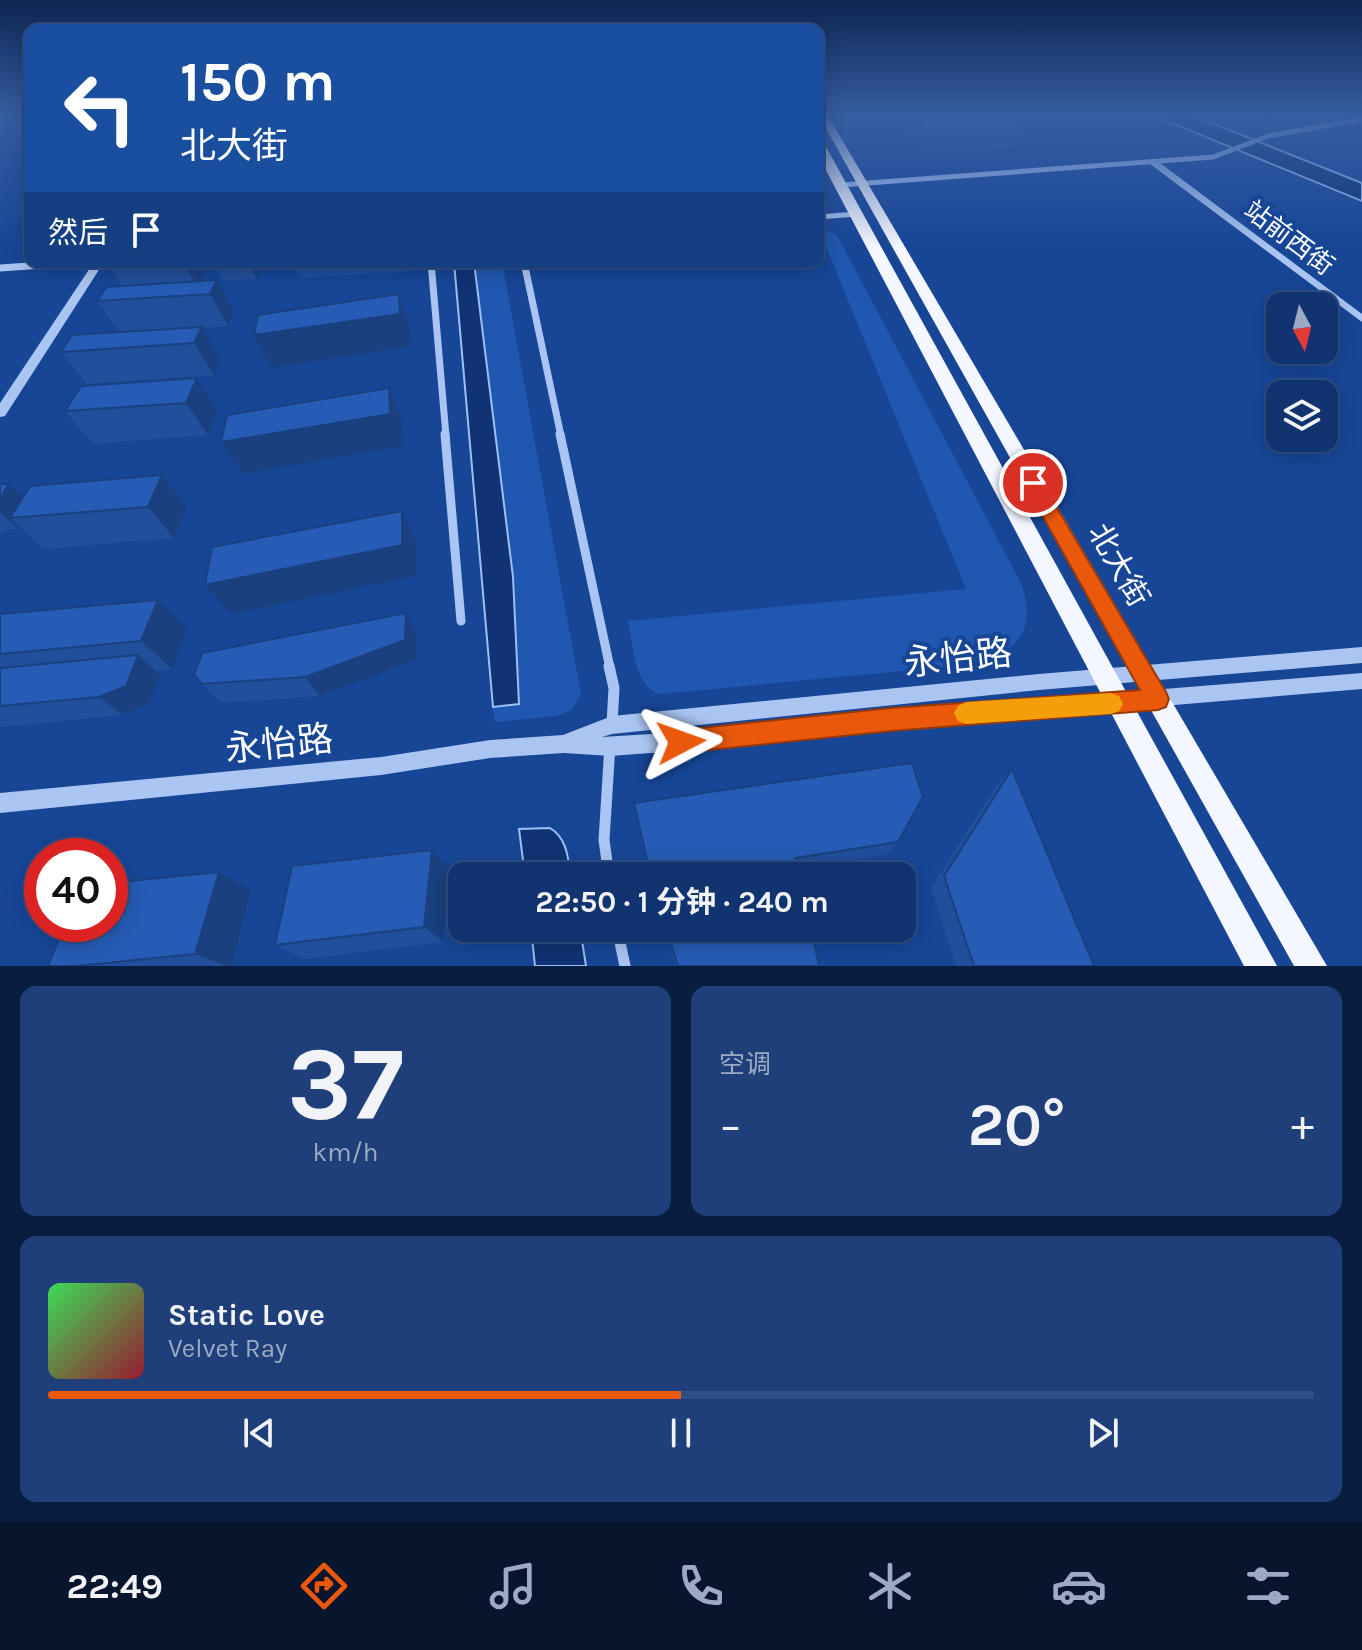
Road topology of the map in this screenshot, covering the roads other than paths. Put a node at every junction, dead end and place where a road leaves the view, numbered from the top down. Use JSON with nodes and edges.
{"nodes":[{"id":1,"x":831,"y":159,"type":"edge"},
{"id":2,"x":840,"y":159,"type":"edge"},
{"id":3,"x":1188,"y":159,"type":"edge"},
{"id":4,"x":1153,"y":162,"type":"junction"},
{"id":5,"x":851,"y":185,"type":"junction"},
{"id":6,"x":857,"y":214,"type":"junction"},
{"id":7,"x":824,"y":217,"type":"edge"},
{"id":8,"x":24,"y":266,"type":"edge"},
{"id":9,"x":0,"y":268,"type":"edge"},
{"id":10,"x":95,"y":268,"type":"edge"},
{"id":11,"x":432,"y":268,"type":"edge"},
{"id":12,"x":525,"y":268,"type":"edge"},
{"id":13,"x":1362,"y":319,"type":"edge"},
{"id":14,"x":0,"y":413,"type":"edge"},
{"id":15,"x":461,"y":621,"type":"dead end"},
{"id":16,"x":1362,"y":655,"type":"edge"},
{"id":17,"x":1362,"y":681,"type":"edge"},
{"id":18,"x":1158,"y":699,"type":"junction"},
{"id":19,"x":1119,"y":703,"type":"junction"},
{"id":20,"x":612,"y":725,"type":"junction"},
{"id":21,"x":564,"y":744,"type":"junction"},
{"id":22,"x":610,"y":747,"type":"junction"},
{"id":23,"x":0,"y":803,"type":"edge"},
{"id":24,"x":607,"y":862,"type":"edge"},
{"id":25,"x":620,"y":942,"type":"edge"},
{"id":26,"x":625,"y":966,"type":"edge"},
{"id":27,"x":1261,"y":966,"type":"edge"},
{"id":28,"x":1311,"y":966,"type":"edge"}],
"edges":[{"from":1,"to":5,"type":"main road","name":"北大街"},
{"from":2,"to":5,"type":"main road","name":"北大街"},
{"from":3,"to":4,"type":"street"},
{"from":4,"to":5,"type":"street"},
{"from":4,"to":13,"type":"street","name":"站前西街"},
{"from":5,"to":6,"type":"main road","name":"北大街"},
{"from":5,"to":18,"type":"main road","name":"北大街"},
{"from":6,"to":7,"type":"street"},
{"from":6,"to":19,"type":"main road","name":"北大街"},
{"from":8,"to":9,"type":"street"},
{"from":10,"to":14,"type":"street"},
{"from":11,"to":15,"type":"street"},
{"from":12,"to":20,"type":"street"},
{"from":16,"to":20,"type":"street","name":"永怡路"},
{"from":17,"to":18,"type":"street","name":"永怡路"},
{"from":18,"to":19,"type":"street","name":"永怡路"},
{"from":18,"to":28,"type":"main road","name":"北大街"},
{"from":19,"to":22,"type":"street","name":"永怡路"},
{"from":19,"to":27,"type":"main road","name":"北大街"},
{"from":20,"to":21,"type":"street","name":"永怡路"},
{"from":20,"to":22,"type":"street"},
{"from":21,"to":22,"type":"street","name":"永怡路"},
{"from":21,"to":23,"type":"street","name":"永怡路"},
{"from":22,"to":24,"type":"street"},
{"from":25,"to":26,"type":"street"}]}
